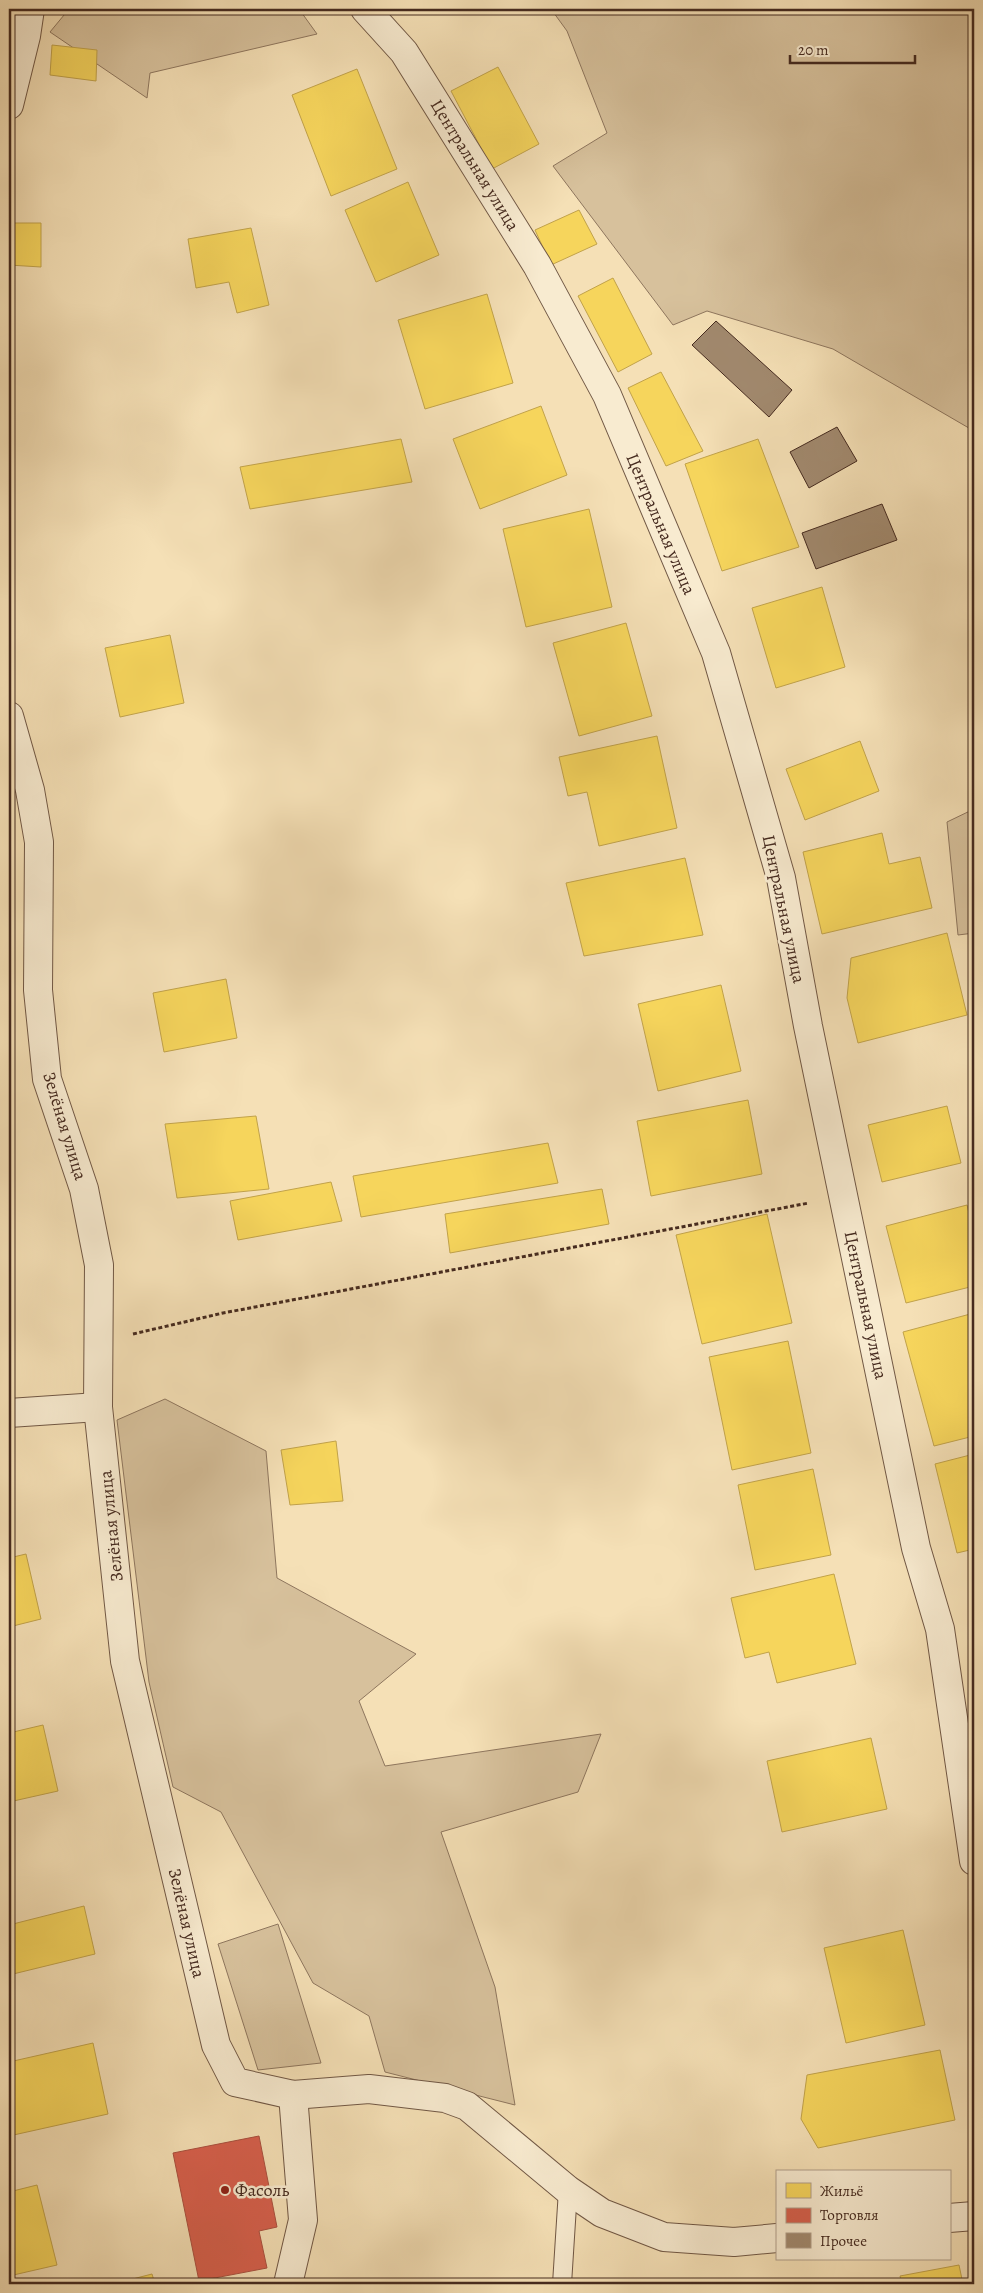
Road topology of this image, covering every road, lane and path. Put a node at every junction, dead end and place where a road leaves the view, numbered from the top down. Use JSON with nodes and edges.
{"nodes":[{"id":1,"x":30,"y":9,"type":"edge"},
{"id":2,"x":365,"y":9,"type":"edge"},
{"id":3,"x":9,"y":104,"type":"edge"},
{"id":4,"x":9,"y":716,"type":"edge"},
{"id":5,"x":844,"y":1197,"type":"junction"},
{"id":6,"x":98,"y":1342,"type":"junction"},
{"id":7,"x":98,"y":1406,"type":"junction"},
{"id":8,"x":9,"y":1413,"type":"edge"},
{"id":9,"x":974,"y":1861,"type":"edge"},
{"id":10,"x":293,"y":2095,"type":"junction"},
{"id":11,"x":568,"y":2190,"type":"junction"},
{"id":12,"x":974,"y":2216,"type":"edge"},
{"id":13,"x":950,"y":2218,"type":"edge"},
{"id":14,"x":776,"y":2238,"type":"edge"},
{"id":15,"x":288,"y":2284,"type":"edge"},
{"id":16,"x":562,"y":2284,"type":"edge"}],
"edges":[{"from":1,"to":3,"type":"street"},
{"from":2,"to":5,"type":"street","name":"Центральная улица"},
{"from":4,"to":6,"type":"street","name":"Зелёная улица"},
{"from":5,"to":6,"type":"path"},
{"from":5,"to":9,"type":"street","name":"Центральная улица"},
{"from":6,"to":7,"type":"street","name":"Зелёная улица"},
{"from":7,"to":8,"type":"street"},
{"from":7,"to":10,"type":"street","name":"Зелёная улица"},
{"from":10,"to":11,"type":"street"},
{"from":10,"to":15,"type":"street"},
{"from":11,"to":14,"type":"street"},
{"from":11,"to":16,"type":"lane"},
{"from":12,"to":13,"type":"street"}]}
